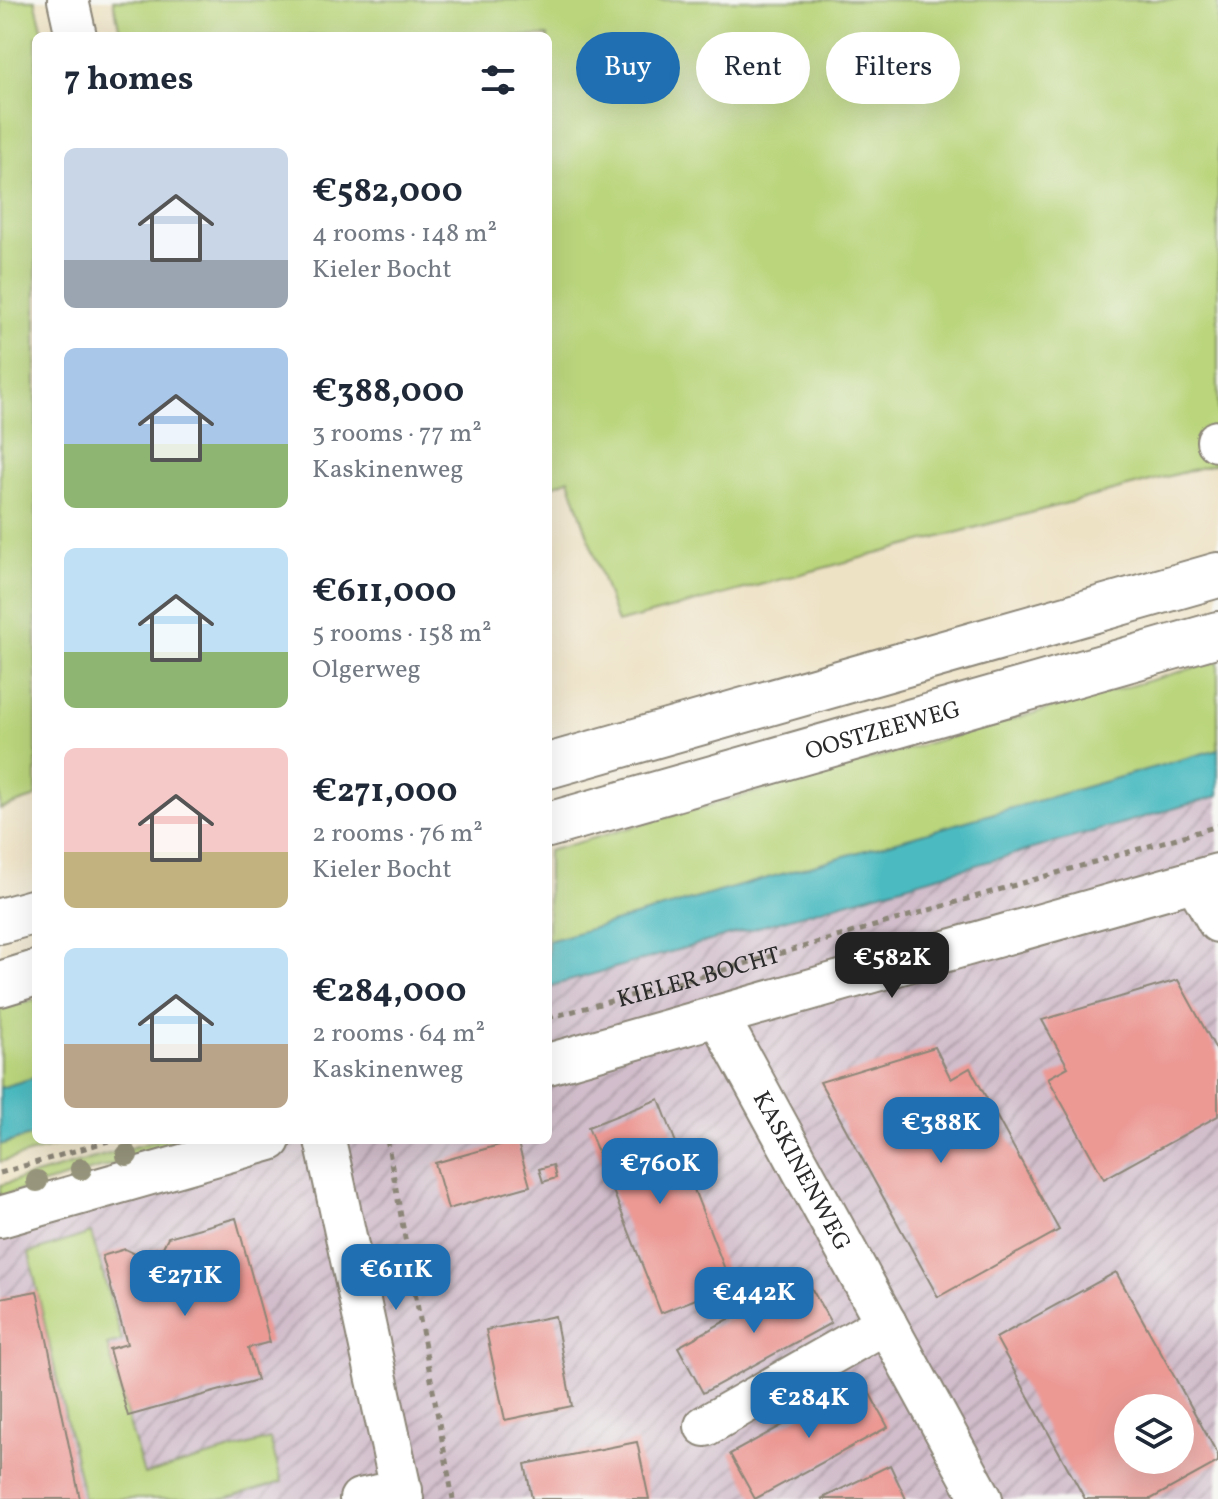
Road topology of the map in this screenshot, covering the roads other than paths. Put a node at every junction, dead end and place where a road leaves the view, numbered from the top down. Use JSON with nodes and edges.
{"nodes":[{"id":1,"x":68,"y":0,"type":"edge"},
{"id":2,"x":75,"y":32,"type":"edge"},
{"id":3,"x":1218,"y":575,"type":"edge"},
{"id":4,"x":1218,"y":634,"type":"edge"},
{"id":5,"x":552,"y":765,"type":"edge"},
{"id":6,"x":552,"y":824,"type":"edge"},
{"id":7,"x":1206,"y":878,"type":"edge"},
{"id":8,"x":32,"y":912,"type":"edge"},
{"id":9,"x":0,"y":921,"type":"edge"},
{"id":10,"x":1218,"y":922,"type":"edge"},
{"id":11,"x":32,"y":974,"type":"edge"},
{"id":12,"x":0,"y":984,"type":"edge"},
{"id":13,"x":718,"y":1016,"type":"junction"},
{"id":14,"x":552,"y":1063,"type":"edge"},
{"id":15,"x":256,"y":1144,"type":"edge"},
{"id":16,"x":326,"y":1144,"type":"edge"},
{"id":17,"x":0,"y":1217,"type":"edge"},
{"id":18,"x":886,"y":1323,"type":"junction"},
{"id":19,"x":705,"y":1426,"type":"dead end"},
{"id":20,"x":402,"y":1494,"type":"edge"},
{"id":21,"x":360,"y":1499,"type":"edge"},
{"id":22,"x":982,"y":1499,"type":"edge"}],
"edges":[{"from":1,"to":2,"type":"street"},
{"from":3,"to":5,"type":"highway"},
{"from":4,"to":6,"type":"highway","name":"OOSTZEEWEG"},
{"from":7,"to":10,"type":"street"},
{"from":7,"to":13,"type":"street","name":"KIELER BOCHT"},
{"from":8,"to":9,"type":"highway"},
{"from":11,"to":12,"type":"highway"},
{"from":13,"to":14,"type":"street","name":"KIELER BOCHT"},
{"from":13,"to":18,"type":"street","name":"KASKINENWEG"},
{"from":15,"to":17,"type":"street"},
{"from":16,"to":20,"type":"street"},
{"from":18,"to":19,"type":"street"},
{"from":18,"to":22,"type":"street","name":"KASKINENWEG"},
{"from":20,"to":21,"type":"street"}]}
